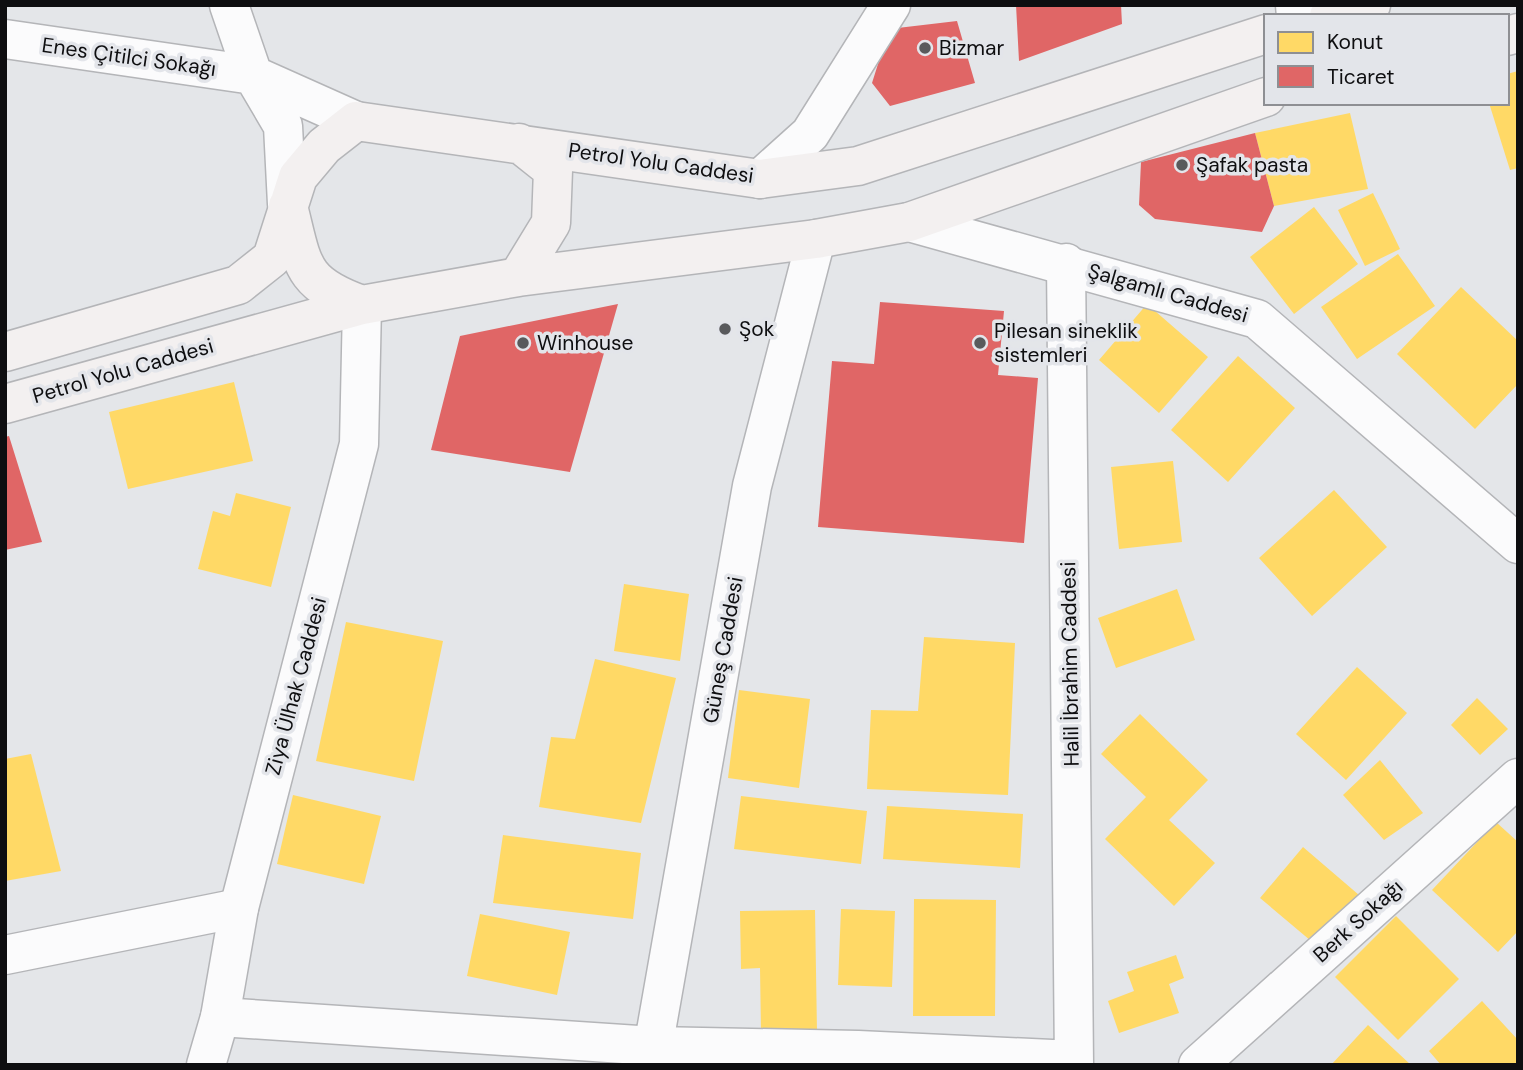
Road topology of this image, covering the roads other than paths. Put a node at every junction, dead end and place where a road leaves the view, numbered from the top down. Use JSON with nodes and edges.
{"nodes":[{"id":1,"x":229,"y":5,"type":"edge"},
{"id":2,"x":891,"y":5,"type":"edge"},
{"id":3,"x":1371,"y":5,"type":"edge"},
{"id":4,"x":1337,"y":14,"type":"edge"},
{"id":5,"x":1264,"y":35,"type":"edge"},
{"id":6,"x":5,"y":39,"type":"edge"},
{"id":7,"x":253,"y":75,"type":"junction"},
{"id":8,"x":1264,"y":98,"type":"edge"},
{"id":9,"x":356,"y":121,"type":"junction"},
{"id":10,"x":519,"y":143,"type":"junction"},
{"id":11,"x":760,"y":179,"type":"junction"},
{"id":12,"x":287,"y":204,"type":"junction"},
{"id":13,"x":909,"y":222,"type":"junction"},
{"id":14,"x":816,"y":239,"type":"junction"},
{"id":15,"x":1066,"y":264,"type":"junction"},
{"id":16,"x":518,"y":277,"type":"junction"},
{"id":17,"x":362,"y":304,"type":"junction"},
{"id":18,"x":5,"y":352,"type":"edge"},
{"id":19,"x":5,"y":404,"type":"edge"},
{"id":20,"x":1518,"y":544,"type":"edge"},
{"id":21,"x":1518,"y":778,"type":"edge"},
{"id":22,"x":239,"y":908,"type":"junction"},
{"id":23,"x":5,"y":955,"type":"edge"},
{"id":24,"x":220,"y":1017,"type":"junction"},
{"id":25,"x":652,"y":1055,"type":"edge"},
{"id":26,"x":1074,"y":1063,"type":"edge"},
{"id":27,"x":205,"y":1065,"type":"edge"},
{"id":28,"x":1198,"y":1065,"type":"edge"}],
"edges":[{"from":1,"to":7,"type":"street"},
{"from":2,"to":11,"type":"street"},
{"from":3,"to":4,"type":"main road"},
{"from":5,"to":11,"type":"main road","name":"Petrol Yolu Caddesi"},
{"from":6,"to":7,"type":"street","name":"Enes Çitilci Sokağı"},
{"from":7,"to":9,"type":"street"},
{"from":7,"to":12,"type":"street"},
{"from":8,"to":13,"type":"main road","name":"Petrol Yolu Caddesi"},
{"from":9,"to":10,"type":"main road","name":"Petrol Yolu Caddesi"},
{"from":9,"to":12,"type":"main road"},
{"from":10,"to":11,"type":"main road","name":"Petrol Yolu Caddesi"},
{"from":10,"to":16,"type":"main road"},
{"from":12,"to":17,"type":"main road"},
{"from":12,"to":18,"type":"main road"},
{"from":13,"to":14,"type":"main road","name":"Petrol Yolu Caddesi"},
{"from":13,"to":15,"type":"street","name":"Şalgamlı Caddesi"},
{"from":14,"to":16,"type":"main road","name":"Petrol Yolu Caddesi"},
{"from":14,"to":25,"type":"street","name":"Güneş Caddesi"},
{"from":15,"to":20,"type":"street","name":"Şalgamlı Caddesi"},
{"from":15,"to":26,"type":"street","name":"Halil İbrahim Caddesi"},
{"from":16,"to":17,"type":"main road","name":"Petrol Yolu Caddesi"},
{"from":17,"to":19,"type":"main road","name":"Petrol Yolu Caddesi"},
{"from":17,"to":22,"type":"street","name":"Ziya Ülhak Caddesi"},
{"from":21,"to":28,"type":"street","name":"Berk Sokağı"},
{"from":22,"to":23,"type":"street"},
{"from":22,"to":24,"type":"street","name":"Ziya Ülhak Caddesi"},
{"from":24,"to":25,"type":"street"},
{"from":24,"to":27,"type":"street","name":"Ziya Ülhak Caddesi"},
{"from":25,"to":26,"type":"street"}]}
